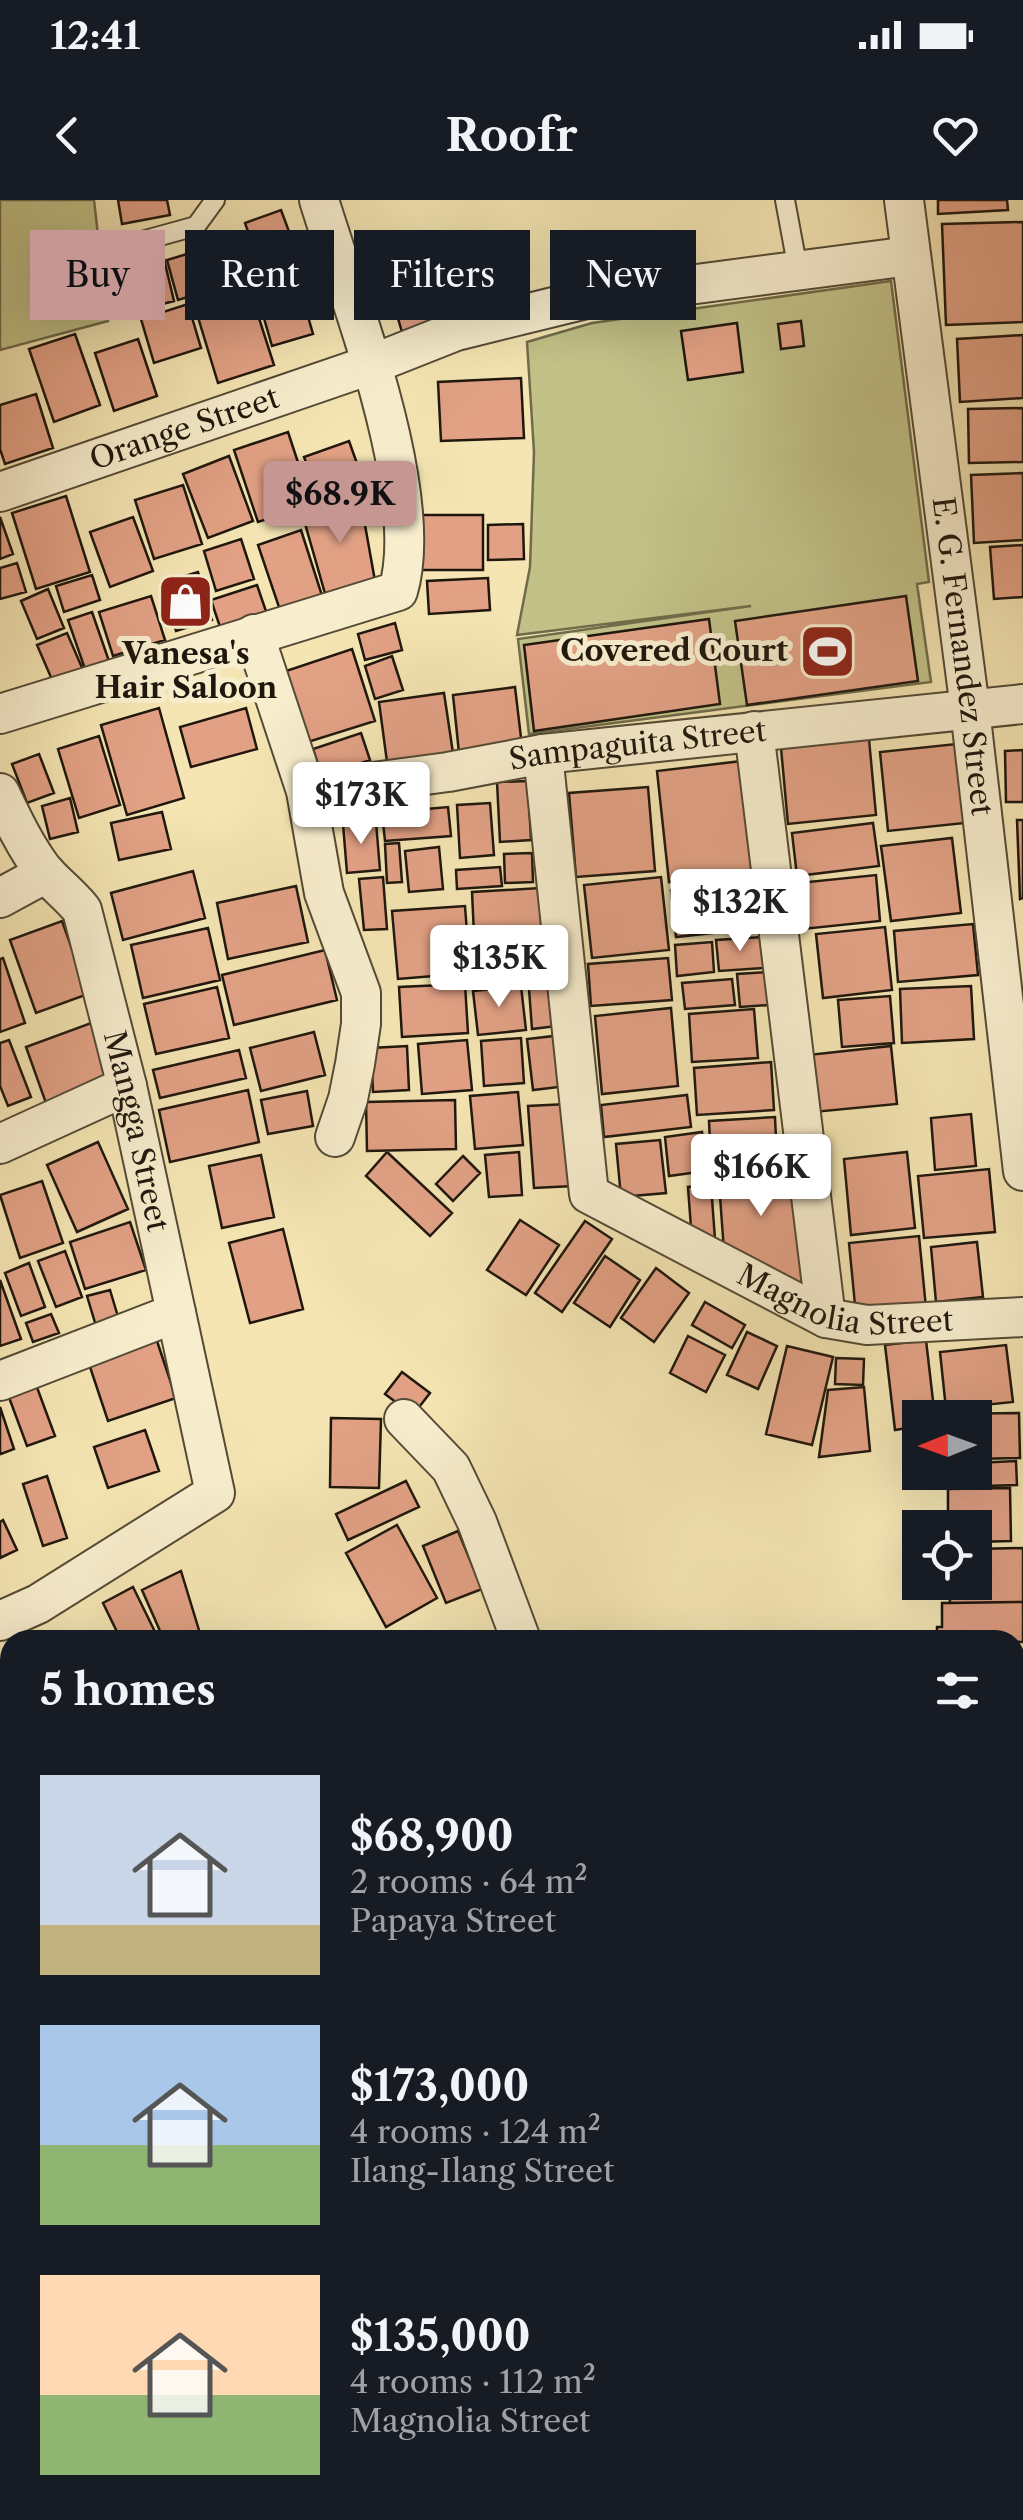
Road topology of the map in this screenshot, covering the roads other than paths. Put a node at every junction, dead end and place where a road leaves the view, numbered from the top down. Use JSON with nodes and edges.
{"nodes":[{"id":1,"x":214,"y":200,"type":"edge"},
{"id":2,"x":318,"y":200,"type":"edge"},
{"id":3,"x":786,"y":200,"type":"edge"},
{"id":4,"x":904,"y":200,"type":"edge"},
{"id":5,"x":165,"y":234,"type":"edge"},
{"id":6,"x":910,"y":256,"type":"junction"},
{"id":7,"x":798,"y":270,"type":"junction"},
{"id":8,"x":370,"y":365,"type":"junction"},
{"id":9,"x":0,"y":492,"type":"edge"},
{"id":10,"x":254,"y":634,"type":"junction"},
{"id":11,"x":1023,"y":704,"type":"edge"},
{"id":12,"x":970,"y":709,"type":"junction"},
{"id":13,"x":0,"y":714,"type":"edge"},
{"id":14,"x":754,"y":731,"type":"junction"},
{"id":15,"x":543,"y":754,"type":"junction"},
{"id":16,"x":306,"y":791,"type":"junction"},
{"id":17,"x":0,"y":793,"type":"edge"},
{"id":18,"x":46,"y":873,"type":"junction"},
{"id":19,"x":0,"y":898,"type":"edge"},
{"id":20,"x":1009,"y":916,"type":"edge"},
{"id":21,"x":127,"y":1086,"type":"junction"},
{"id":22,"x":335,"y":1137,"type":"dead end"},
{"id":23,"x":0,"y":1144,"type":"edge"},
{"id":24,"x":1023,"y":1171,"type":"edge"},
{"id":25,"x":176,"y":1313,"type":"junction"},
{"id":26,"x":1023,"y":1317,"type":"edge"},
{"id":27,"x":826,"y":1318,"type":"junction"},
{"id":28,"x":0,"y":1381,"type":"edge"},
{"id":29,"x":404,"y":1419,"type":"dead end"},
{"id":30,"x":0,"y":1620,"type":"edge"},
{"id":31,"x":516,"y":1630,"type":"edge"}],
"edges":[{"from":1,"to":5,"type":"lane"},
{"from":2,"to":8,"type":"street"},
{"from":3,"to":7,"type":"lane"},
{"from":4,"to":6,"type":"street","name":"E. G. Fernandez Street"},
{"from":6,"to":7,"type":"street","name":"Orange Street"},
{"from":6,"to":12,"type":"street","name":"E. G. Fernandez Street"},
{"from":7,"to":8,"type":"street","name":"Orange Street"},
{"from":8,"to":9,"type":"street","name":"Orange Street"},
{"from":8,"to":10,"type":"street"},
{"from":10,"to":13,"type":"street"},
{"from":10,"to":16,"type":"street"},
{"from":11,"to":12,"type":"street","name":"Sampaguita Street"},
{"from":12,"to":14,"type":"street","name":"Sampaguita Street"},
{"from":12,"to":20,"type":"street","name":"E. G. Fernandez Street"},
{"from":14,"to":15,"type":"street","name":"Sampaguita Street"},
{"from":14,"to":27,"type":"street"},
{"from":15,"to":16,"type":"street","name":"Sampaguita Street"},
{"from":15,"to":27,"type":"street","name":"Magnolia Street"},
{"from":16,"to":22,"type":"street"},
{"from":17,"to":18,"type":"street","name":"Mangga Street"},
{"from":18,"to":19,"type":"street"},
{"from":18,"to":21,"type":"street","name":"Mangga Street"},
{"from":20,"to":24,"type":"street","name":"E. G. Fernandez Street"},
{"from":21,"to":23,"type":"street"},
{"from":21,"to":25,"type":"street","name":"Mangga Street"},
{"from":25,"to":28,"type":"street"},
{"from":25,"to":30,"type":"street","name":"Mangga Street"},
{"from":26,"to":27,"type":"street","name":"Magnolia Street"},
{"from":29,"to":31,"type":"street"}]}
